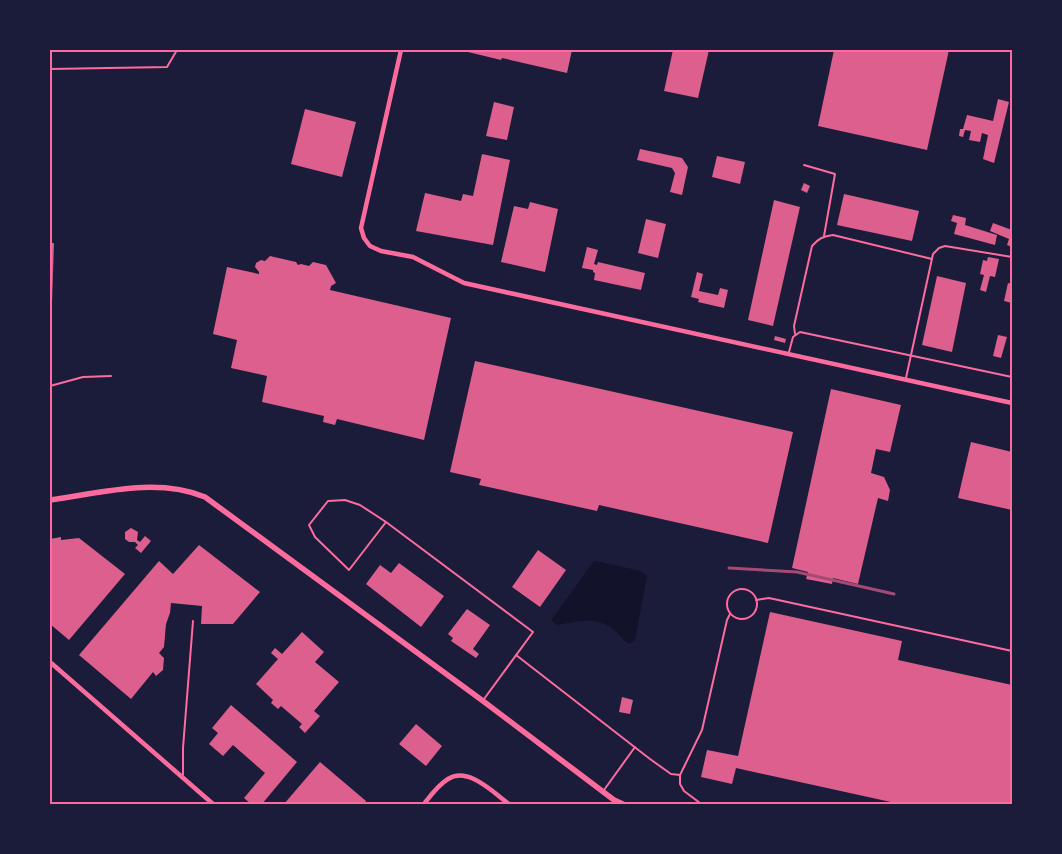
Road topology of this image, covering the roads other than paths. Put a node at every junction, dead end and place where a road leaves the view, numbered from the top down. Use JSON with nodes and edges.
{"nodes":[{"id":1,"x":177,"y":50,"type":"edge"},
{"id":2,"x":401,"y":50,"type":"edge"},
{"id":3,"x":50,"y":69,"type":"edge"},
{"id":4,"x":804,"y":165,"type":"dead end"},
{"id":5,"x":824,"y":236,"type":"junction"},
{"id":6,"x":1012,"y":257,"type":"edge"},
{"id":7,"x":932,"y":259,"type":"junction"},
{"id":8,"x":795,"y":334,"type":"junction"},
{"id":9,"x":788,"y":354,"type":"junction"},
{"id":10,"x":911,"y":355,"type":"junction"},
{"id":11,"x":111,"y":376,"type":"dead end"},
{"id":12,"x":1012,"y":378,"type":"edge"},
{"id":13,"x":905,"y":380,"type":"junction"},
{"id":14,"x":50,"y":386,"type":"edge"},
{"id":15,"x":1012,"y":403,"type":"edge"},
{"id":16,"x":50,"y":500,"type":"edge"},
{"id":17,"x":386,"y":522,"type":"junction"},
{"id":18,"x":756,"y":600,"type":"junction"},
{"id":19,"x":730,"y":614,"type":"junction"},
{"id":20,"x":193,"y":621,"type":"dead end"},
{"id":21,"x":1012,"y":651,"type":"edge"},
{"id":22,"x":516,"y":655,"type":"junction"},
{"id":23,"x":50,"y":662,"type":"edge"},
{"id":24,"x":483,"y":701,"type":"junction"},
{"id":25,"x":635,"y":747,"type":"junction"},
{"id":26,"x":680,"y":775,"type":"junction"},
{"id":27,"x":183,"y":778,"type":"junction"},
{"id":28,"x":602,"y":791,"type":"junction"},
{"id":29,"x":214,"y":804,"type":"edge"},
{"id":30,"x":424,"y":804,"type":"edge"},
{"id":31,"x":509,"y":804,"type":"edge"},
{"id":32,"x":622,"y":804,"type":"edge"},
{"id":33,"x":707,"y":804,"type":"edge"}],
"edges":[{"from":1,"to":3,"type":"lane"},
{"from":2,"to":9,"type":"street"},
{"from":4,"to":5,"type":"lane"},
{"from":5,"to":7,"type":"lane"},
{"from":5,"to":8,"type":"lane"},
{"from":6,"to":7,"type":"lane"},
{"from":7,"to":10,"type":"lane"},
{"from":8,"to":9,"type":"lane"},
{"from":8,"to":10,"type":"lane"},
{"from":9,"to":13,"type":"street"},
{"from":10,"to":12,"type":"lane"},
{"from":10,"to":13,"type":"lane"},
{"from":11,"to":14,"type":"lane"},
{"from":13,"to":15,"type":"street"},
{"from":16,"to":24,"type":"street"},
{"from":17,"to":17,"type":"lane"},
{"from":17,"to":22,"type":"lane"},
{"from":18,"to":19,"type":"lane"},
{"from":18,"to":19,"type":"lane"},
{"from":18,"to":21,"type":"lane"},
{"from":19,"to":26,"type":"lane"},
{"from":20,"to":27,"type":"lane"},
{"from":22,"to":24,"type":"lane"},
{"from":22,"to":25,"type":"lane"},
{"from":23,"to":27,"type":"street"},
{"from":24,"to":28,"type":"street"},
{"from":25,"to":26,"type":"lane"},
{"from":25,"to":28,"type":"lane"},
{"from":26,"to":33,"type":"lane"},
{"from":27,"to":29,"type":"street"},
{"from":28,"to":32,"type":"street"},
{"from":30,"to":31,"type":"street"}]}
